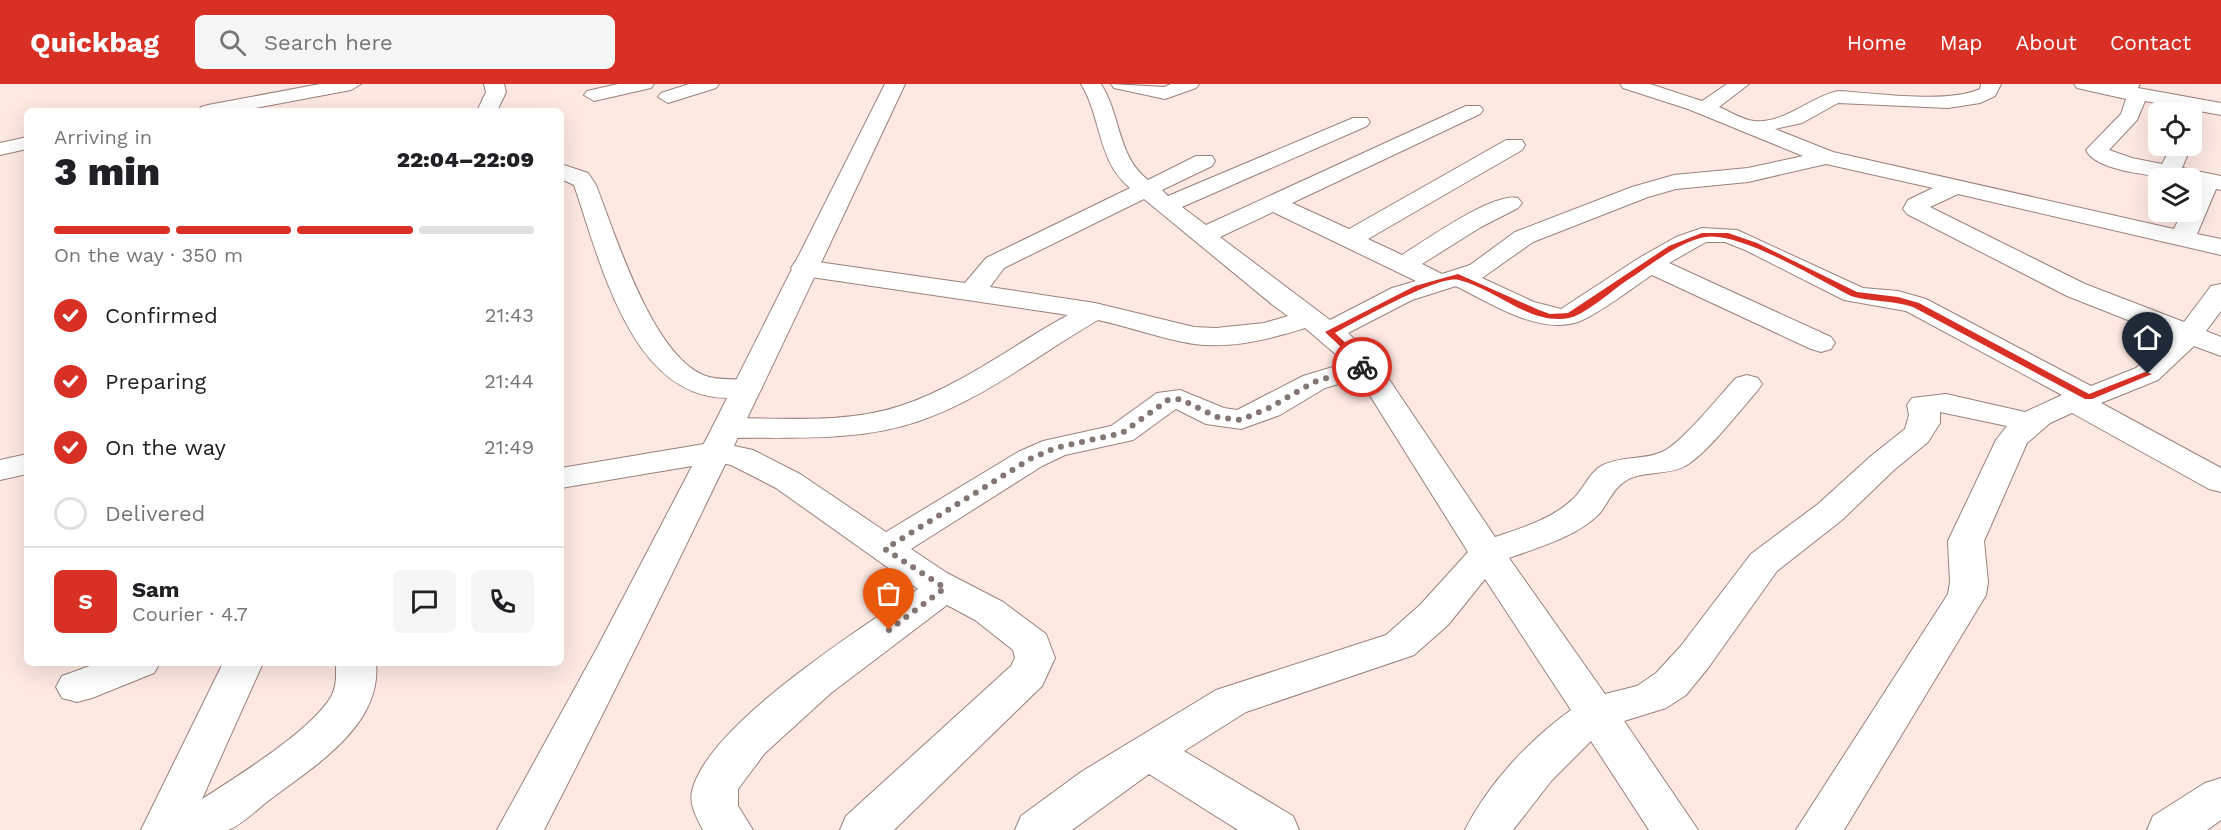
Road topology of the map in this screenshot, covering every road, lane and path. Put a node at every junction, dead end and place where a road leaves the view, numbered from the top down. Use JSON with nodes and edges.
{"nodes":[{"id":1,"x":351,"y":84,"type":"edge"},
{"id":2,"x":494,"y":84,"type":"edge"},
{"id":3,"x":644,"y":84,"type":"edge"},
{"id":4,"x":709,"y":84,"type":"edge"},
{"id":5,"x":895,"y":84,"type":"edge"},
{"id":6,"x":1189,"y":84,"type":"edge"},
{"id":7,"x":1630,"y":84,"type":"edge"},
{"id":8,"x":1739,"y":84,"type":"edge"},
{"id":9,"x":1991,"y":84,"type":"edge"},
{"id":10,"x":2084,"y":84,"type":"edge"},
{"id":11,"x":1108,"y":87,"type":"edge"},
{"id":12,"x":2131,"y":89,"type":"edge"},
{"id":13,"x":594,"y":95,"type":"dead end"},
{"id":14,"x":668,"y":97,"type":"dead end"},
{"id":15,"x":2182,"y":102,"type":"edge"},
{"id":16,"x":2202,"y":106,"type":"edge"},
{"id":17,"x":224,"y":108,"type":"edge"},
{"id":18,"x":489,"y":108,"type":"edge"},
{"id":19,"x":1702,"y":108,"type":"junction"},
{"id":20,"x":2221,"y":109,"type":"edge"},
{"id":21,"x":1473,"y":110,"type":"dead end"},
{"id":22,"x":1360,"y":122,"type":"dead end"},
{"id":23,"x":1752,"y":128,"type":"junction"},
{"id":24,"x":24,"y":144,"type":"edge"},
{"id":25,"x":1514,"y":145,"type":"dead end"},
{"id":26,"x":0,"y":149,"type":"edge"},
{"id":27,"x":1826,"y":157,"type":"junction"},
{"id":28,"x":1204,"y":161,"type":"dead end"},
{"id":29,"x":564,"y":162,"type":"edge"},
{"id":30,"x":2148,"y":168,"type":"edge"},
{"id":31,"x":2214,"y":182,"type":"edge"},
{"id":32,"x":1957,"y":186,"type":"junction"},
{"id":33,"x":1156,"y":198,"type":"junction"},
{"id":34,"x":1274,"y":203,"type":"junction"},
{"id":35,"x":1510,"y":203,"type":"dead end"},
{"id":36,"x":1204,"y":235,"type":"junction"},
{"id":37,"x":2183,"y":237,"type":"junction"},
{"id":38,"x":1350,"y":238,"type":"junction"},
{"id":39,"x":2221,"y":247,"type":"edge"},
{"id":40,"x":1648,"y":263,"type":"junction"},
{"id":41,"x":1405,"y":264,"type":"junction"},
{"id":42,"x":804,"y":268,"type":"junction"},
{"id":43,"x":1448,"y":279,"type":"junction"},
{"id":44,"x":2221,"y":292,"type":"edge"},
{"id":45,"x":973,"y":293,"type":"junction"},
{"id":46,"x":1095,"y":311,"type":"junction"},
{"id":47,"x":1319,"y":325,"type":"junction"},
{"id":48,"x":2187,"y":334,"type":"junction"},
{"id":49,"x":1821,"y":343,"type":"dead end"},
{"id":50,"x":2221,"y":347,"type":"edge"},
{"id":51,"x":1366,"y":366,"type":"junction"},
{"id":52,"x":1747,"y":384,"type":"dead end"},
{"id":53,"x":747,"y":388,"type":"junction"},
{"id":54,"x":2082,"y":400,"type":"junction"},
{"id":55,"x":2028,"y":422,"type":"junction"},
{"id":56,"x":722,"y":440,"type":"junction"},
{"id":57,"x":24,"y":465,"type":"edge"},
{"id":58,"x":0,"y":470,"type":"edge"},
{"id":59,"x":564,"y":477,"type":"edge"},
{"id":60,"x":2221,"y":482,"type":"edge"},
{"id":61,"x":885,"y":549,"type":"junction"},
{"id":62,"x":1487,"y":553,"type":"junction"},
{"id":63,"x":945,"y":588,"type":"junction"},
{"id":64,"x":132,"y":666,"type":"edge"},
{"id":65,"x":242,"y":666,"type":"edge"},
{"id":66,"x":357,"y":666,"type":"edge"},
{"id":67,"x":77,"y":687,"type":"dead end"},
{"id":68,"x":1598,"y":713,"type":"junction"},
{"id":69,"x":1150,"y":752,"type":"junction"},
{"id":70,"x":2221,"y":796,"type":"edge"},
{"id":71,"x":164,"y":830,"type":"edge"},
{"id":72,"x":185,"y":830,"type":"edge"},
{"id":73,"x":520,"y":830,"type":"edge"},
{"id":74,"x":730,"y":830,"type":"edge"},
{"id":75,"x":863,"y":830,"type":"edge"},
{"id":76,"x":1038,"y":830,"type":"edge"},
{"id":77,"x":1276,"y":830,"type":"edge"},
{"id":78,"x":1488,"y":830,"type":"edge"},
{"id":79,"x":1675,"y":830,"type":"edge"},
{"id":80,"x":1819,"y":830,"type":"edge"},
{"id":81,"x":2170,"y":830,"type":"edge"}],
"edges":[{"from":1,"to":17,"type":"street"},
{"from":2,"to":18,"type":"street"},
{"from":3,"to":13,"type":"street"},
{"from":4,"to":14,"type":"street"},
{"from":5,"to":42,"type":"street"},
{"from":6,"to":11,"type":"street"},
{"from":7,"to":19,"type":"street"},
{"from":8,"to":19,"type":"street"},
{"from":9,"to":23,"type":"street"},
{"from":10,"to":12,"type":"street"},
{"from":11,"to":33,"type":"street"},
{"from":12,"to":15,"type":"street"},
{"from":12,"to":30,"type":"street"},
{"from":16,"to":20,"type":"street"},
{"from":19,"to":23,"type":"street"},
{"from":21,"to":34,"type":"street"},
{"from":22,"to":33,"type":"street"},
{"from":23,"to":27,"type":"street"},
{"from":24,"to":26,"type":"street"},
{"from":25,"to":38,"type":"street"},
{"from":27,"to":32,"type":"street"},
{"from":27,"to":43,"type":"street"},
{"from":28,"to":33,"type":"street"},
{"from":29,"to":53,"type":"street"},
{"from":31,"to":37,"type":"street"},
{"from":32,"to":37,"type":"street"},
{"from":32,"to":48,"type":"street"},
{"from":33,"to":36,"type":"street"},
{"from":33,"to":45,"type":"street"},
{"from":34,"to":36,"type":"street"},
{"from":34,"to":38,"type":"street"},
{"from":35,"to":41,"type":"street"},
{"from":36,"to":47,"type":"street"},
{"from":37,"to":39,"type":"street"},
{"from":38,"to":41,"type":"street"},
{"from":40,"to":43,"type":"street"},
{"from":40,"to":49,"type":"street"},
{"from":40,"to":54,"type":"street"},
{"from":41,"to":43,"type":"street"},
{"from":42,"to":45,"type":"street"},
{"from":42,"to":53,"type":"street"},
{"from":43,"to":47,"type":"street"},
{"from":44,"to":48,"type":"street"},
{"from":45,"to":46,"type":"street"},
{"from":46,"to":47,"type":"street"},
{"from":46,"to":56,"type":"street"},
{"from":47,"to":51,"type":"street"},
{"from":48,"to":50,"type":"street"},
{"from":48,"to":54,"type":"street"},
{"from":51,"to":61,"type":"street"},
{"from":51,"to":62,"type":"street"},
{"from":52,"to":62,"type":"street"},
{"from":53,"to":56,"type":"street"},
{"from":54,"to":55,"type":"street"},
{"from":54,"to":60,"type":"street"},
{"from":55,"to":68,"type":"street"},
{"from":55,"to":80,"type":"street"},
{"from":56,"to":59,"type":"street"},
{"from":56,"to":61,"type":"street"},
{"from":56,"to":73,"type":"street"},
{"from":57,"to":58,"type":"street"},
{"from":61,"to":63,"type":"street"},
{"from":62,"to":68,"type":"street"},
{"from":62,"to":69,"type":"street"},
{"from":63,"to":74,"type":"street"},
{"from":63,"to":75,"type":"street"},
{"from":64,"to":67,"type":"street"},
{"from":65,"to":71,"type":"street"},
{"from":66,"to":72,"type":"street"},
{"from":68,"to":78,"type":"street"},
{"from":68,"to":79,"type":"street"},
{"from":69,"to":76,"type":"street"},
{"from":69,"to":77,"type":"street"},
{"from":70,"to":81,"type":"street"}]}
